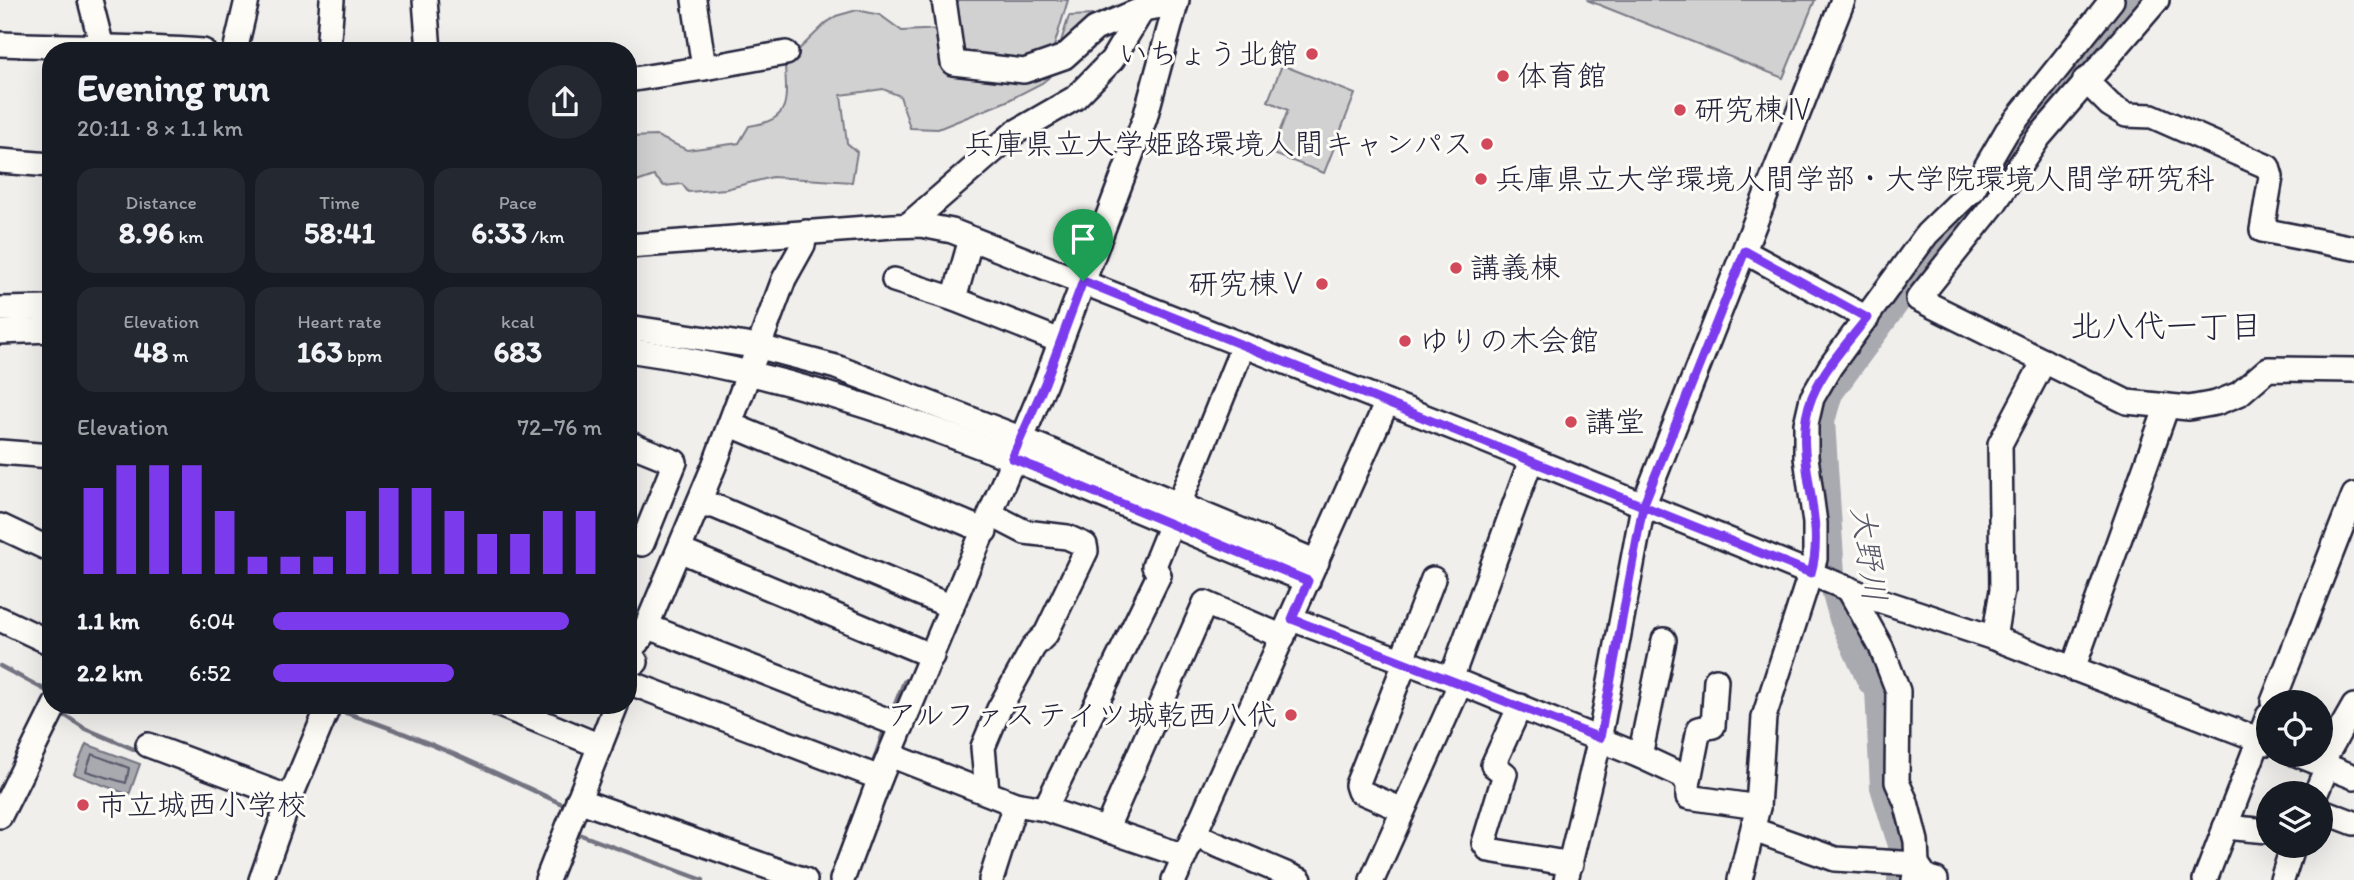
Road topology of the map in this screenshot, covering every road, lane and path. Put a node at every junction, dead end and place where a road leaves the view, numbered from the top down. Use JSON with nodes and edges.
{"nodes":[{"id":1,"x":90,"y":0,"type":"edge"},
{"id":2,"x":247,"y":0,"type":"edge"},
{"id":3,"x":332,"y":0,"type":"edge"},
{"id":4,"x":425,"y":0,"type":"edge"},
{"id":5,"x":694,"y":0,"type":"edge"},
{"id":6,"x":944,"y":0,"type":"edge"},
{"id":7,"x":1843,"y":0,"type":"edge"},
{"id":8,"x":2112,"y":0,"type":"edge"},
{"id":9,"x":2157,"y":0,"type":"edge"},
{"id":10,"x":1177,"y":2,"type":"edge"},
{"id":11,"x":1143,"y":9,"type":"junction"},
{"id":12,"x":95,"y":42,"type":"edge"},
{"id":13,"x":237,"y":42,"type":"edge"},
{"id":14,"x":329,"y":42,"type":"edge"},
{"id":15,"x":428,"y":42,"type":"edge"},
{"id":16,"x":0,"y":44,"type":"edge"},
{"id":17,"x":42,"y":46,"type":"edge"},
{"id":18,"x":786,"y":53,"type":"dead end"},
{"id":19,"x":704,"y":68,"type":"junction"},
{"id":20,"x":637,"y":79,"type":"edge"},
{"id":21,"x":2085,"y":80,"type":"junction"},
{"id":22,"x":0,"y":161,"type":"edge"},
{"id":23,"x":42,"y":164,"type":"edge"},
{"id":24,"x":908,"y":225,"type":"junction"},
{"id":25,"x":806,"y":232,"type":"junction"},
{"id":26,"x":971,"y":239,"type":"junction"},
{"id":27,"x":637,"y":245,"type":"edge"},
{"id":28,"x":2354,"y":248,"type":"edge"},
{"id":29,"x":1745,"y":251,"type":"junction"},
{"id":30,"x":894,"y":280,"type":"dead end"},
{"id":31,"x":1083,"y":281,"type":"junction"},
{"id":32,"x":954,"y":299,"type":"junction"},
{"id":33,"x":42,"y":308,"type":"edge"},
{"id":34,"x":0,"y":309,"type":"edge"},
{"id":35,"x":1867,"y":318,"type":"junction"},
{"id":36,"x":637,"y":328,"type":"edge"},
{"id":37,"x":42,"y":330,"type":"edge"},
{"id":38,"x":0,"y":332,"type":"edge"},
{"id":39,"x":1060,"y":341,"type":"junction"},
{"id":40,"x":1243,"y":346,"type":"junction"},
{"id":41,"x":760,"y":347,"type":"junction"},
{"id":42,"x":637,"y":351,"type":"edge"},
{"id":43,"x":2044,"y":361,"type":"junction"},
{"id":44,"x":2354,"y":370,"type":"edge"},
{"id":45,"x":746,"y":383,"type":"junction"},
{"id":46,"x":1388,"y":402,"type":"junction"},
{"id":47,"x":2167,"y":407,"type":"junction"},
{"id":48,"x":736,"y":427,"type":"junction"},
{"id":49,"x":637,"y":447,"type":"edge"},
{"id":50,"x":1016,"y":448,"type":"junction"},
{"id":51,"x":0,"y":452,"type":"edge"},
{"id":52,"x":42,"y":455,"type":"edge"},
{"id":53,"x":1531,"y":460,"type":"junction"},
{"id":54,"x":2354,"y":495,"type":"edge"},
{"id":55,"x":706,"y":506,"type":"junction"},
{"id":56,"x":1643,"y":506,"type":"junction"},
{"id":57,"x":1175,"y":516,"type":"junction"},
{"id":58,"x":988,"y":523,"type":"junction"},
{"id":59,"x":0,"y":526,"type":"edge"},
{"id":60,"x":2345,"y":542,"type":"edge"},
{"id":61,"x":637,"y":543,"type":"edge"},
{"id":62,"x":42,"y":546,"type":"edge"},
{"id":63,"x":686,"y":553,"type":"junction"},
{"id":64,"x":1313,"y":572,"type":"junction"},
{"id":65,"x":1815,"y":575,"type":"junction"},
{"id":66,"x":1433,"y":579,"type":"dead end"},
{"id":67,"x":1857,"y":592,"type":"junction"},
{"id":68,"x":952,"y":607,"type":"junction"},
{"id":69,"x":0,"y":620,"type":"edge"},
{"id":70,"x":1287,"y":628,"type":"junction"},
{"id":71,"x":654,"y":629,"type":"junction"},
{"id":72,"x":1994,"y":638,"type":"junction"},
{"id":73,"x":42,"y":639,"type":"edge"},
{"id":74,"x":1664,"y":640,"type":"dead end"},
{"id":75,"x":637,"y":647,"type":"edge"},
{"id":76,"x":637,"y":652,"type":"edge"},
{"id":77,"x":932,"y":656,"type":"junction"},
{"id":78,"x":1403,"y":662,"type":"junction"},
{"id":79,"x":637,"y":665,"type":"edge"},
{"id":80,"x":2073,"y":669,"type":"junction"},
{"id":81,"x":1454,"y":680,"type":"junction"},
{"id":82,"x":1716,"y":680,"type":"dead end"},
{"id":83,"x":2278,"y":690,"type":"edge"},
{"id":84,"x":1520,"y":706,"type":"junction"},
{"id":85,"x":2354,"y":706,"type":"edge"},
{"id":86,"x":50,"y":714,"type":"edge"},
{"id":87,"x":325,"y":714,"type":"edge"},
{"id":88,"x":522,"y":714,"type":"edge"},
{"id":89,"x":611,"y":714,"type":"edge"},
{"id":90,"x":894,"y":723,"type":"junction"},
{"id":91,"x":1600,"y":738,"type":"junction"},
{"id":92,"x":2256,"y":738,"type":"edge"},
{"id":93,"x":593,"y":743,"type":"junction"},
{"id":94,"x":148,"y":745,"type":"dead end"},
{"id":95,"x":2333,"y":747,"type":"edge"},
{"id":96,"x":890,"y":755,"type":"junction"},
{"id":97,"x":1640,"y":756,"type":"junction"},
{"id":98,"x":2256,"y":757,"type":"edge"},
{"id":99,"x":2329,"y":767,"type":"edge"},
{"id":100,"x":873,"y":775,"type":"junction"},
{"id":101,"x":2354,"y":777,"type":"edge"},
{"id":102,"x":1688,"y":785,"type":"junction"},
{"id":103,"x":987,"y":792,"type":"junction"},
{"id":104,"x":290,"y":798,"type":"junction"},
{"id":105,"x":577,"y":804,"type":"junction"},
{"id":106,"x":1015,"y":804,"type":"junction"},
{"id":107,"x":1758,"y":807,"type":"junction"},
{"id":108,"x":1045,"y":809,"type":"junction"},
{"id":109,"x":1403,"y":810,"type":"junction"},
{"id":110,"x":1,"y":812,"type":"edge"},
{"id":111,"x":2333,"y":815,"type":"edge"},
{"id":112,"x":2354,"y":823,"type":"edge"},
{"id":113,"x":2225,"y":827,"type":"junction"},
{"id":114,"x":1106,"y":830,"type":"junction"},
{"id":115,"x":1754,"y":830,"type":"junction"},
{"id":116,"x":2256,"y":830,"type":"edge"},
{"id":117,"x":1194,"y":835,"type":"junction"},
{"id":118,"x":1184,"y":856,"type":"junction"},
{"id":119,"x":2289,"y":858,"type":"edge"},
{"id":120,"x":1568,"y":872,"type":"edge"},
{"id":121,"x":1916,"y":872,"type":"edge"},
{"id":122,"x":261,"y":880,"type":"edge"},
{"id":123,"x":547,"y":880,"type":"edge"},
{"id":124,"x":805,"y":880,"type":"edge"},
{"id":125,"x":842,"y":880,"type":"edge"},
{"id":126,"x":991,"y":880,"type":"edge"},
{"id":127,"x":1174,"y":880,"type":"edge"},
{"id":128,"x":1300,"y":880,"type":"edge"},
{"id":129,"x":1372,"y":880,"type":"edge"},
{"id":130,"x":1740,"y":880,"type":"edge"},
{"id":131,"x":1936,"y":880,"type":"edge"},
{"id":132,"x":2204,"y":880,"type":"edge"},
{"id":133,"x":2282,"y":880,"type":"edge"}],
"edges":[{"from":1,"to":12,"type":"street"},
{"from":2,"to":13,"type":"street"},
{"from":3,"to":14,"type":"street"},
{"from":4,"to":15,"type":"street"},
{"from":5,"to":19,"type":"street"},
{"from":6,"to":11,"type":"street"},
{"from":7,"to":29,"type":"street"},
{"from":8,"to":35,"type":"street"},
{"from":9,"to":21,"type":"street"},
{"from":10,"to":11,"type":"street"},
{"from":10,"to":31,"type":"street"},
{"from":11,"to":24,"type":"street"},
{"from":16,"to":17,"type":"street"},
{"from":18,"to":19,"type":"street"},
{"from":19,"to":20,"type":"street"},
{"from":21,"to":28,"type":"street"},
{"from":21,"to":43,"type":"street"},
{"from":22,"to":23,"type":"street"},
{"from":24,"to":25,"type":"street"},
{"from":24,"to":26,"type":"street"},
{"from":25,"to":27,"type":"street"},
{"from":25,"to":41,"type":"street"},
{"from":26,"to":31,"type":"street"},
{"from":26,"to":32,"type":"street"},
{"from":29,"to":35,"type":"street"},
{"from":29,"to":56,"type":"street"},
{"from":30,"to":32,"type":"street"},
{"from":31,"to":39,"type":"street"},
{"from":31,"to":40,"type":"street"},
{"from":32,"to":39,"type":"street"},
{"from":33,"to":34,"type":"street"},
{"from":35,"to":65,"type":"street"},
{"from":36,"to":41,"type":"street"},
{"from":37,"to":38,"type":"street"},
{"from":39,"to":50,"type":"street"},
{"from":40,"to":46,"type":"street"},
{"from":40,"to":57,"type":"street"},
{"from":41,"to":45,"type":"street"},
{"from":41,"to":50,"type":"street"},
{"from":42,"to":45,"type":"street"},
{"from":43,"to":47,"type":"street"},
{"from":43,"to":72,"type":"street"},
{"from":44,"to":47,"type":"street"},
{"from":45,"to":48,"type":"street"},
{"from":45,"to":50,"type":"street"},
{"from":45,"to":75,"type":"street"},
{"from":46,"to":53,"type":"street"},
{"from":46,"to":64,"type":"street"},
{"from":47,"to":80,"type":"street"},
{"from":48,"to":55,"type":"street"},
{"from":48,"to":58,"type":"street"},
{"from":49,"to":61,"type":"street"},
{"from":50,"to":57,"type":"street"},
{"from":50,"to":58,"type":"street"},
{"from":51,"to":52,"type":"street"},
{"from":53,"to":56,"type":"street"},
{"from":53,"to":81,"type":"street"},
{"from":54,"to":60,"type":"street"},
{"from":55,"to":63,"type":"street"},
{"from":55,"to":68,"type":"street"},
{"from":56,"to":65,"type":"street"},
{"from":56,"to":91,"type":"street"},
{"from":57,"to":64,"type":"street"},
{"from":57,"to":108,"type":"street"},
{"from":58,"to":68,"type":"street"},
{"from":58,"to":103,"type":"street"},
{"from":59,"to":62,"type":"street"},
{"from":60,"to":83,"type":"street"},
{"from":63,"to":71,"type":"street"},
{"from":63,"to":77,"type":"street"},
{"from":64,"to":70,"type":"street"},
{"from":65,"to":67,"type":"street"},
{"from":65,"to":107,"type":"street"},
{"from":66,"to":78,"type":"street"},
{"from":67,"to":72,"type":"street"},
{"from":67,"to":121,"type":"street"},
{"from":68,"to":77,"type":"street"},
{"from":69,"to":73,"type":"street"},
{"from":70,"to":78,"type":"street"},
{"from":70,"to":114,"type":"street"},
{"from":70,"to":117,"type":"street"},
{"from":71,"to":76,"type":"street"},
{"from":71,"to":90,"type":"street"},
{"from":72,"to":80,"type":"street"},
{"from":74,"to":97,"type":"street"},
{"from":77,"to":90,"type":"street"},
{"from":78,"to":81,"type":"street"},
{"from":78,"to":109,"type":"street"},
{"from":79,"to":100,"type":"street"},
{"from":80,"to":92,"type":"street"},
{"from":81,"to":84,"type":"street"},
{"from":81,"to":109,"type":"street"},
{"from":82,"to":102,"type":"street"},
{"from":84,"to":91,"type":"street"},
{"from":84,"to":120,"type":"street"},
{"from":85,"to":95,"type":"street"},
{"from":86,"to":110,"type":"street"},
{"from":87,"to":104,"type":"street"},
{"from":88,"to":93,"type":"street"},
{"from":89,"to":93,"type":"street"},
{"from":90,"to":96,"type":"street"},
{"from":91,"to":97,"type":"street"},
{"from":91,"to":120,"type":"street"},
{"from":93,"to":105,"type":"street"},
{"from":94,"to":104,"type":"street"},
{"from":96,"to":100,"type":"street"},
{"from":96,"to":103,"type":"street"},
{"from":97,"to":102,"type":"street"},
{"from":98,"to":113,"type":"street"},
{"from":99,"to":101,"type":"street"},
{"from":100,"to":125,"type":"street"},
{"from":102,"to":107,"type":"street"},
{"from":103,"to":106,"type":"street"},
{"from":104,"to":122,"type":"street"},
{"from":105,"to":123,"type":"street"},
{"from":105,"to":124,"type":"street"},
{"from":106,"to":108,"type":"street"},
{"from":106,"to":126,"type":"street"},
{"from":107,"to":115,"type":"street"},
{"from":108,"to":114,"type":"street"},
{"from":109,"to":129,"type":"street"},
{"from":111,"to":112,"type":"street"},
{"from":113,"to":116,"type":"street"},
{"from":113,"to":132,"type":"street"},
{"from":114,"to":118,"type":"street"},
{"from":115,"to":121,"type":"street"},
{"from":115,"to":130,"type":"street"},
{"from":117,"to":118,"type":"street"},
{"from":117,"to":128,"type":"street"},
{"from":118,"to":127,"type":"street"},
{"from":119,"to":133,"type":"street"},
{"from":121,"to":131,"type":"street"}]}
